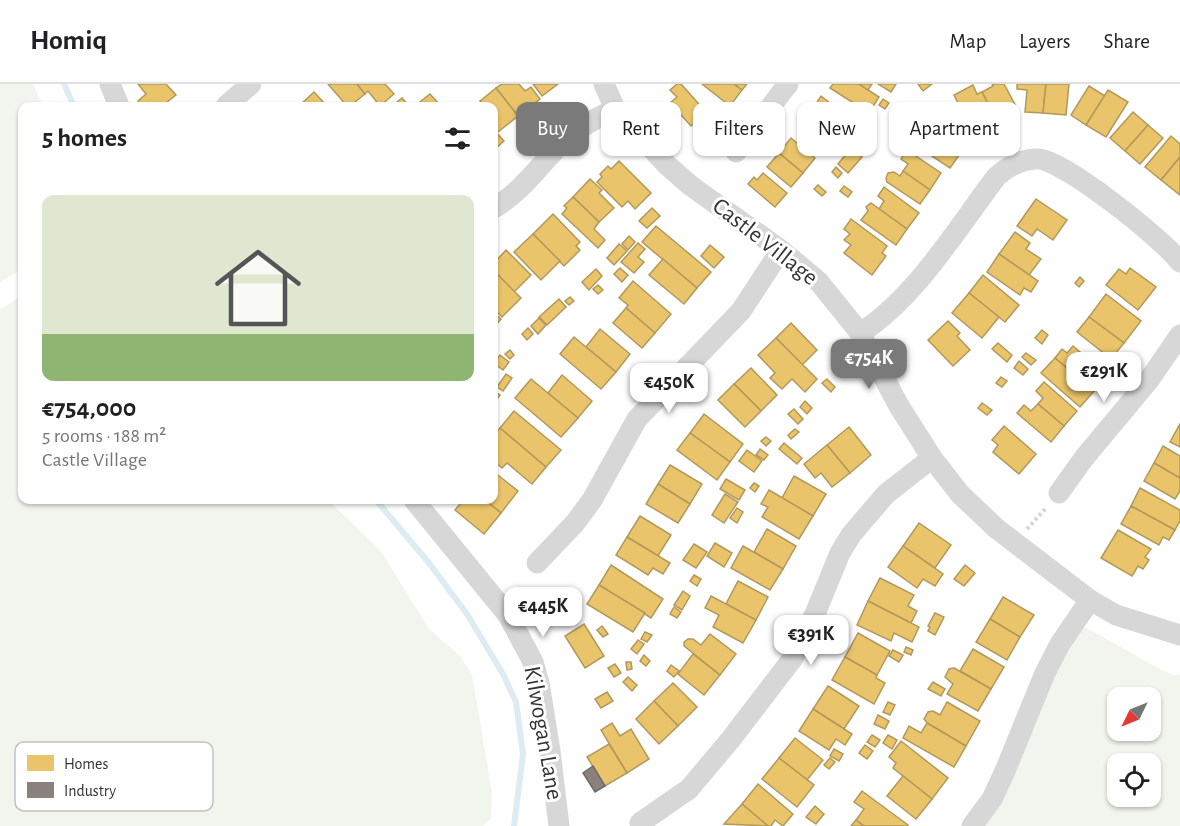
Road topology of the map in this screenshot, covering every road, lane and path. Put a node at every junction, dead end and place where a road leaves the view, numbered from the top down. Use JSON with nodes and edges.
{"nodes":[{"id":1,"x":110,"y":84,"type":"edge"},
{"id":2,"x":251,"y":84,"type":"edge"},
{"id":3,"x":604,"y":84,"type":"edge"},
{"id":4,"x":788,"y":84,"type":"edge"},
{"id":5,"x":118,"y":102,"type":"edge"},
{"id":6,"x":231,"y":102,"type":"edge"},
{"id":7,"x":612,"y":102,"type":"edge"},
{"id":8,"x":774,"y":102,"type":"edge"},
{"id":9,"x":601,"y":116,"type":"edge"},
{"id":10,"x":659,"y":156,"type":"edge"},
{"id":11,"x":498,"y":205,"type":"edge"},
{"id":12,"x":781,"y":250,"type":"junction"},
{"id":13,"x":1180,"y":262,"type":"edge"},
{"id":14,"x":860,"y":333,"type":"junction"},
{"id":15,"x":1180,"y":335,"type":"edge"},
{"id":16,"x":932,"y":458,"type":"junction"},
{"id":17,"x":1059,"y":493,"type":"joint"},
{"id":18,"x":417,"y":504,"type":"edge"},
{"id":19,"x":1026,"y":530,"type":"dead end"},
{"id":20,"x":537,"y":563,"type":"dead end"},
{"id":21,"x":1090,"y":600,"type":"junction"},
{"id":22,"x":1180,"y":635,"type":"edge"},
{"id":23,"x":640,"y":823,"type":"dead end"},
{"id":24,"x":559,"y":826,"type":"edge"},
{"id":25,"x":972,"y":826,"type":"edge"}],
"edges":[{"from":1,"to":5,"type":"street"},
{"from":2,"to":6,"type":"street"},
{"from":3,"to":7,"type":"street","name":"Castle Village"},
{"from":4,"to":8,"type":"street"},
{"from":9,"to":11,"type":"street"},
{"from":10,"to":12,"type":"street","name":"Castle Village"},
{"from":12,"to":14,"type":"street","name":"Castle Village"},
{"from":12,"to":20,"type":"street"},
{"from":13,"to":14,"type":"street"},
{"from":14,"to":16,"type":"street","name":"Castle Village"},
{"from":15,"to":17,"type":"street"},
{"from":16,"to":21,"type":"street","name":"Castle Village"},
{"from":16,"to":23,"type":"street"},
{"from":17,"to":19,"type":"path"},
{"from":18,"to":24,"type":"street","name":"Kilwogan Lane"},
{"from":21,"to":22,"type":"street","name":"Castle Village"},
{"from":21,"to":25,"type":"street"}]}
